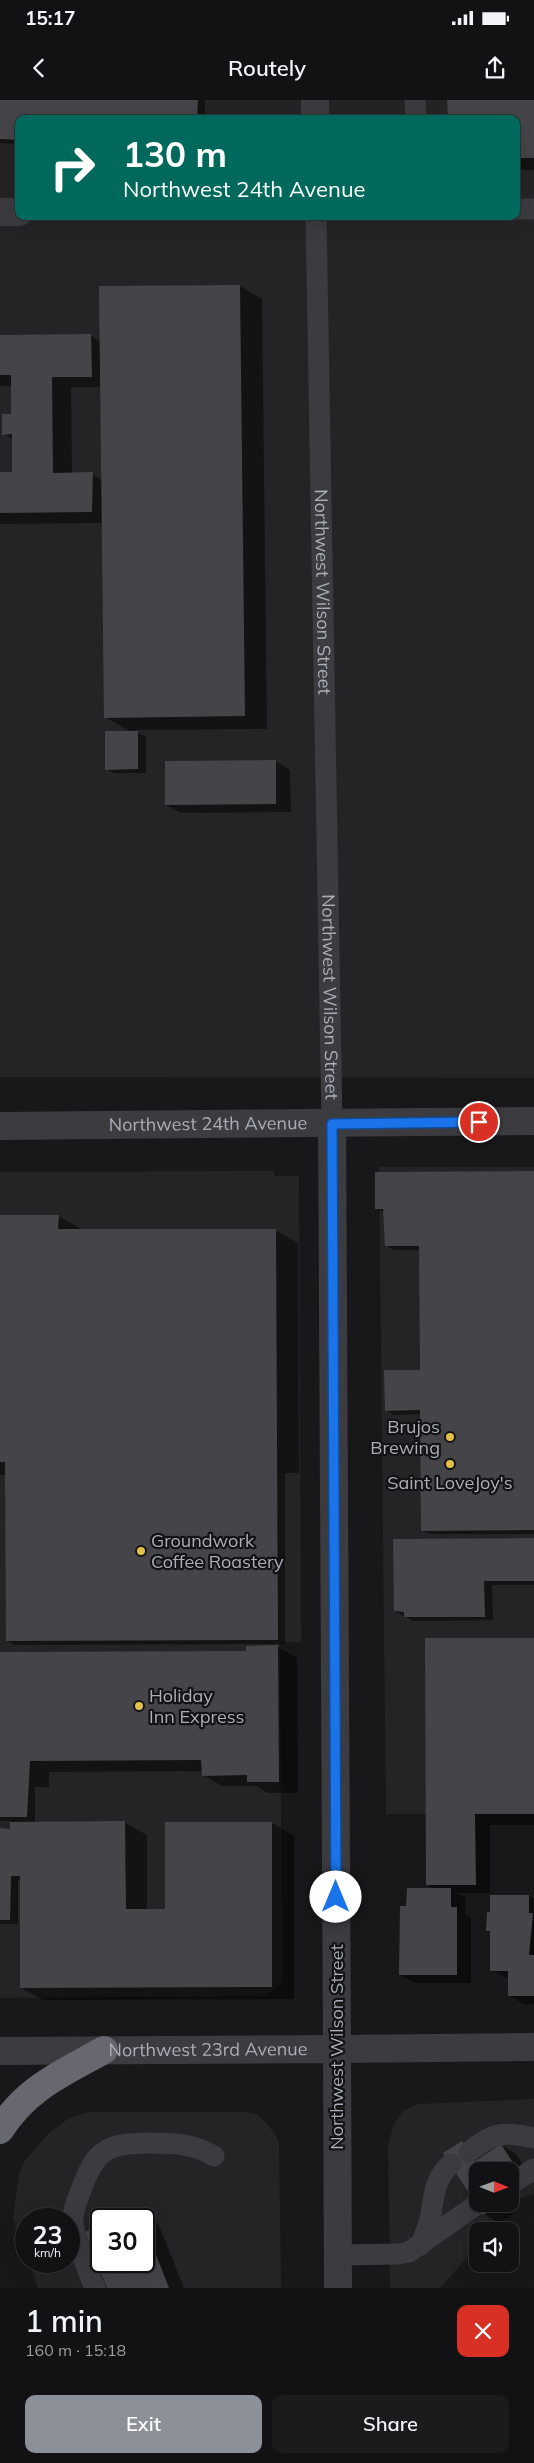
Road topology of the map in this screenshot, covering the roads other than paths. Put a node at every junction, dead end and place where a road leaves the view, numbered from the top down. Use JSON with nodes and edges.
{"nodes":[{"id":1,"x":315,"y":100,"type":"edge"},
{"id":2,"x":415,"y":100,"type":"edge"},
{"id":3,"x":315,"y":115,"type":"edge"},
{"id":4,"x":416,"y":115,"type":"edge"},
{"id":5,"x":520,"y":209,"type":"edge"},
{"id":6,"x":534,"y":209,"type":"edge"},
{"id":7,"x":0,"y":212,"type":"edge"},
{"id":8,"x":15,"y":212,"type":"edge"},
{"id":9,"x":316,"y":220,"type":"edge"},
{"id":10,"x":534,"y":1121,"type":"edge"},
{"id":11,"x":332,"y":1124,"type":"junction"},
{"id":12,"x":0,"y":1126,"type":"edge"},
{"id":13,"x":534,"y":2047,"type":"edge"},
{"id":14,"x":337,"y":2048,"type":"junction"},
{"id":15,"x":104,"y":2050,"type":"junction"},
{"id":16,"x":0,"y":2051,"type":"edge"},
{"id":17,"x":0,"y":2130,"type":"edge"},
{"id":18,"x":534,"y":2138,"type":"edge"},
{"id":19,"x":469,"y":2152,"type":"dead end"},
{"id":20,"x":214,"y":2156,"type":"dead end"},
{"id":21,"x":451,"y":2164,"type":"dead end"},
{"id":22,"x":534,"y":2169,"type":"edge"},
{"id":23,"x":519,"y":2178,"type":"edge"},
{"id":24,"x":469,"y":2210,"type":"edge"},
{"id":25,"x":421,"y":2245,"type":"junction"},
{"id":26,"x":338,"y":2256,"type":"junction"},
{"id":27,"x":96,"y":2288,"type":"edge"},
{"id":28,"x":338,"y":2288,"type":"edge"}],
"edges":[{"from":1,"to":3,"type":"street"},
{"from":2,"to":4,"type":"lane"},
{"from":5,"to":6,"type":"lane"},
{"from":7,"to":8,"type":"street"},
{"from":9,"to":11,"type":"lane","name":"Northwest Wilson Street"},
{"from":10,"to":11,"type":"street","name":"Northwest 24th Avenue"},
{"from":11,"to":12,"type":"street","name":"Northwest 24th Avenue"},
{"from":11,"to":14,"type":"street","name":"Northwest Wilson Street"},
{"from":13,"to":14,"type":"street","name":"Northwest 23rd Avenue"},
{"from":14,"to":15,"type":"street","name":"Northwest 23rd Avenue"},
{"from":14,"to":26,"type":"street","name":"Northwest Wilson Street"},
{"from":15,"to":16,"type":"street","name":"Northwest 23rd Avenue"},
{"from":15,"to":17,"type":"highway"},
{"from":18,"to":19,"type":"lane"},
{"from":20,"to":27,"type":"lane"},
{"from":21,"to":25,"type":"lane"},
{"from":22,"to":23,"type":"lane"},
{"from":24,"to":25,"type":"lane"},
{"from":25,"to":26,"type":"lane"},
{"from":26,"to":28,"type":"street","name":"Northwest Wilson Street"}]}
